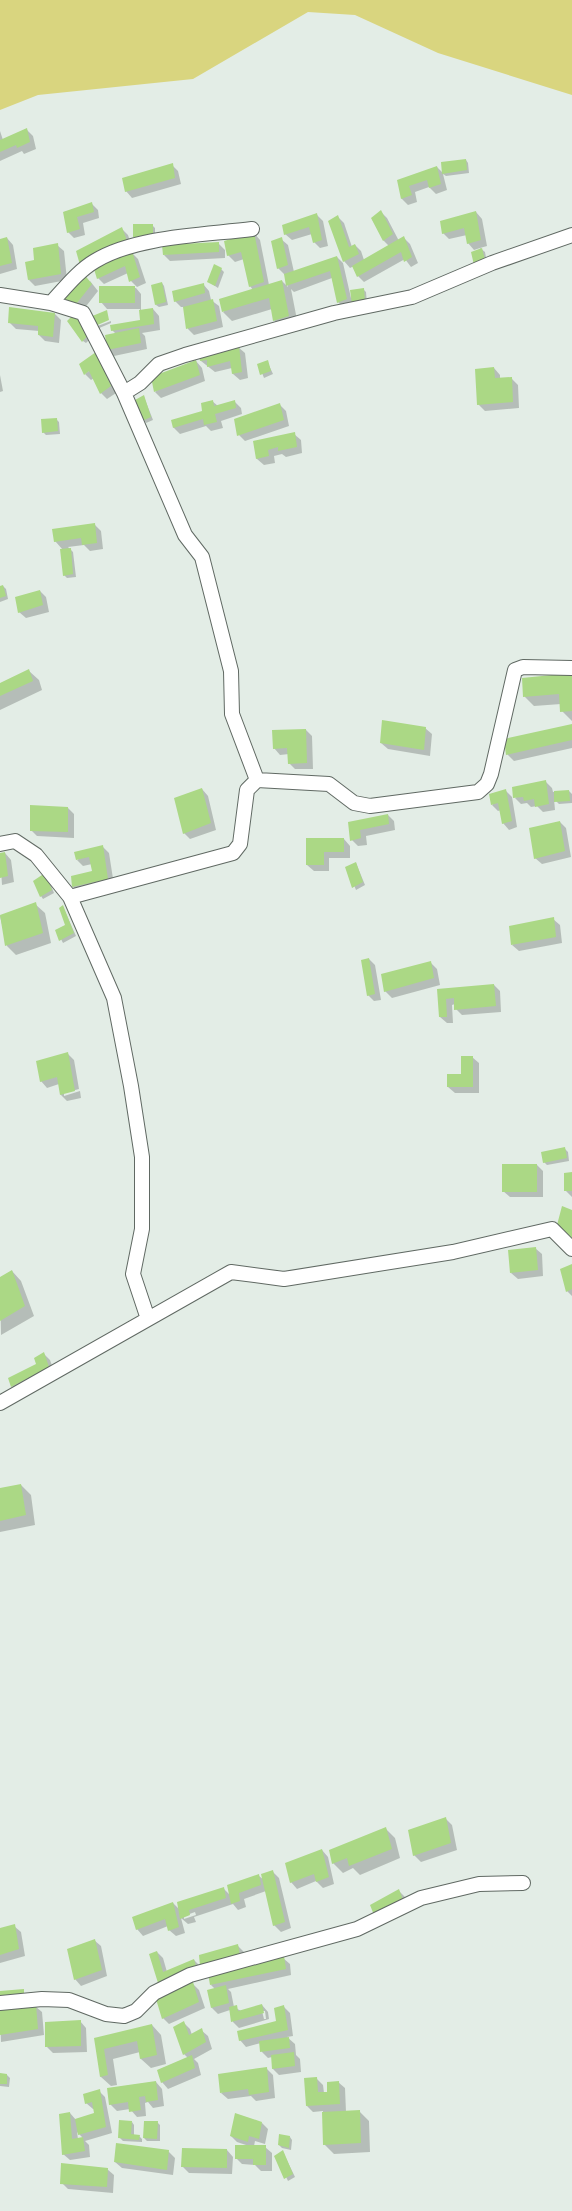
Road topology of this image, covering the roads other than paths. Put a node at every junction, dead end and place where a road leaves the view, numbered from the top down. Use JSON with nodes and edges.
{"nodes":[{"id":1,"x":252,"y":229,"type":"dead end"},
{"id":2,"x":572,"y":235,"type":"edge"},
{"id":3,"x":0,"y":295,"type":"edge"},
{"id":4,"x":51,"y":303,"type":"junction"},
{"id":5,"x":124,"y":393,"type":"junction"},
{"id":6,"x":572,"y":668,"type":"edge"},
{"id":7,"x":256,"y":780,"type":"junction"},
{"id":8,"x":0,"y":844,"type":"edge"},
{"id":9,"x":70,"y":897,"type":"junction"},
{"id":10,"x":572,"y":1249,"type":"edge"},
{"id":11,"x":148,"y":1319,"type":"junction"},
{"id":12,"x":0,"y":1403,"type":"edge"},
{"id":13,"x":523,"y":1883,"type":"dead end"},
{"id":14,"x":0,"y":2002,"type":"edge"}],
"edges":[{"from":1,"to":4,"type":"street"},
{"from":2,"to":5,"type":"street"},
{"from":3,"to":4,"type":"street"},
{"from":4,"to":5,"type":"street"},
{"from":5,"to":7,"type":"street"},
{"from":6,"to":7,"type":"street"},
{"from":7,"to":9,"type":"street"},
{"from":8,"to":9,"type":"street"},
{"from":9,"to":11,"type":"street"},
{"from":10,"to":11,"type":"street"},
{"from":11,"to":12,"type":"street"},
{"from":13,"to":14,"type":"street"}]}
